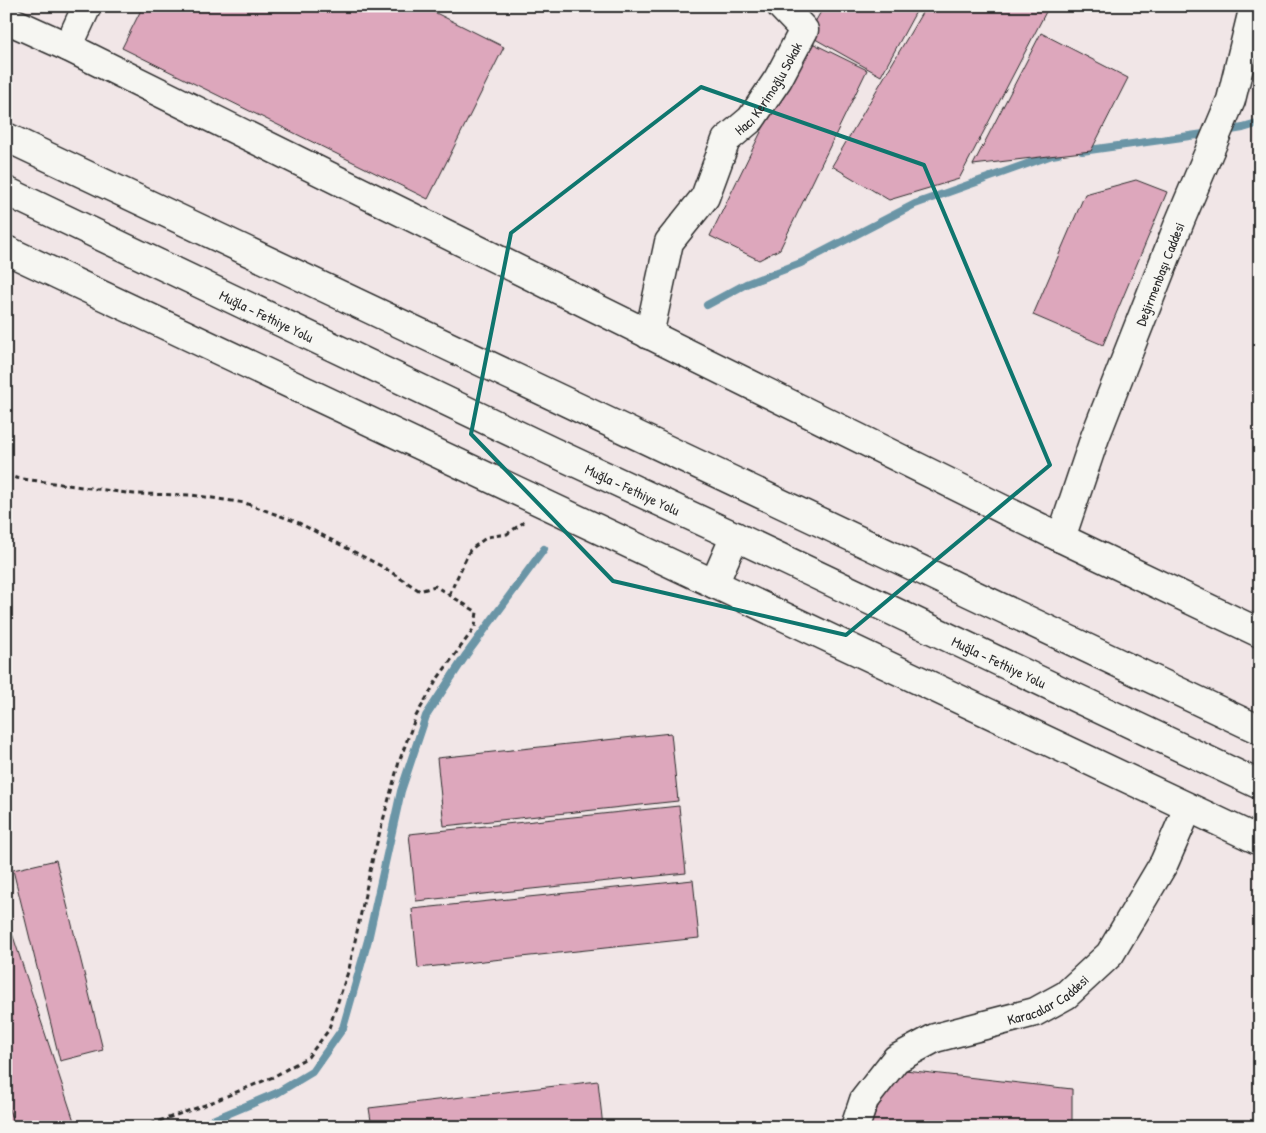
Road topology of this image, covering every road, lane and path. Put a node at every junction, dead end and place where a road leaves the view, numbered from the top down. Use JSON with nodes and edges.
{"nodes":[{"id":1,"x":87,"y":6,"type":"edge"},
{"id":2,"x":781,"y":6,"type":"edge"},
{"id":3,"x":1254,"y":6,"type":"edge"},
{"id":4,"x":6,"y":19,"type":"edge"},
{"id":5,"x":68,"y":47,"type":"junction"},
{"id":6,"x":6,"y":137,"type":"edge"},
{"id":7,"x":6,"y":191,"type":"edge"},
{"id":8,"x":6,"y":250,"type":"edge"},
{"id":9,"x":649,"y":335,"type":"junction"},
{"id":10,"x":6,"y":474,"type":"edge"},
{"id":11,"x":538,"y":501,"type":"junction"},
{"id":12,"x":735,"y":536,"type":"junction"},
{"id":13,"x":1061,"y":538,"type":"junction"},
{"id":14,"x":714,"y":584,"type":"junction"},
{"id":15,"x":448,"y":595,"type":"junction"},
{"id":16,"x":1260,"y":633,"type":"edge"},
{"id":17,"x":1260,"y":730,"type":"edge"},
{"id":18,"x":1260,"y":785,"type":"edge"},
{"id":19,"x":1188,"y":808,"type":"junction"},
{"id":20,"x":1260,"y":841,"type":"edge"},
{"id":21,"x":142,"y":1127,"type":"edge"},
{"id":22,"x":855,"y":1127,"type":"edge"}],
"edges":[{"from":1,"to":5,"type":"main road"},
{"from":2,"to":9,"type":"main road","name":"Hacı Kerimoğlu Sokak"},
{"from":3,"to":13,"type":"main road","name":"Değirmenbaşı Caddesi"},
{"from":4,"to":5,"type":"main road"},
{"from":5,"to":9,"type":"main road"},
{"from":6,"to":17,"type":"main road"},
{"from":7,"to":12,"type":"main road","name":"Muğla - Fethiye Yolu"},
{"from":8,"to":11,"type":"main road"},
{"from":9,"to":13,"type":"main road"},
{"from":10,"to":15,"type":"path"},
{"from":11,"to":14,"type":"main road"},
{"from":11,"to":15,"type":"path"},
{"from":12,"to":14,"type":"main road"},
{"from":12,"to":18,"type":"main road","name":"Muğla - Fethiye Yolu"},
{"from":13,"to":16,"type":"main road"},
{"from":14,"to":19,"type":"main road"},
{"from":15,"to":21,"type":"path"},
{"from":19,"to":20,"type":"main road"},
{"from":19,"to":22,"type":"main road","name":"Karacalar Caddesi"}]}
